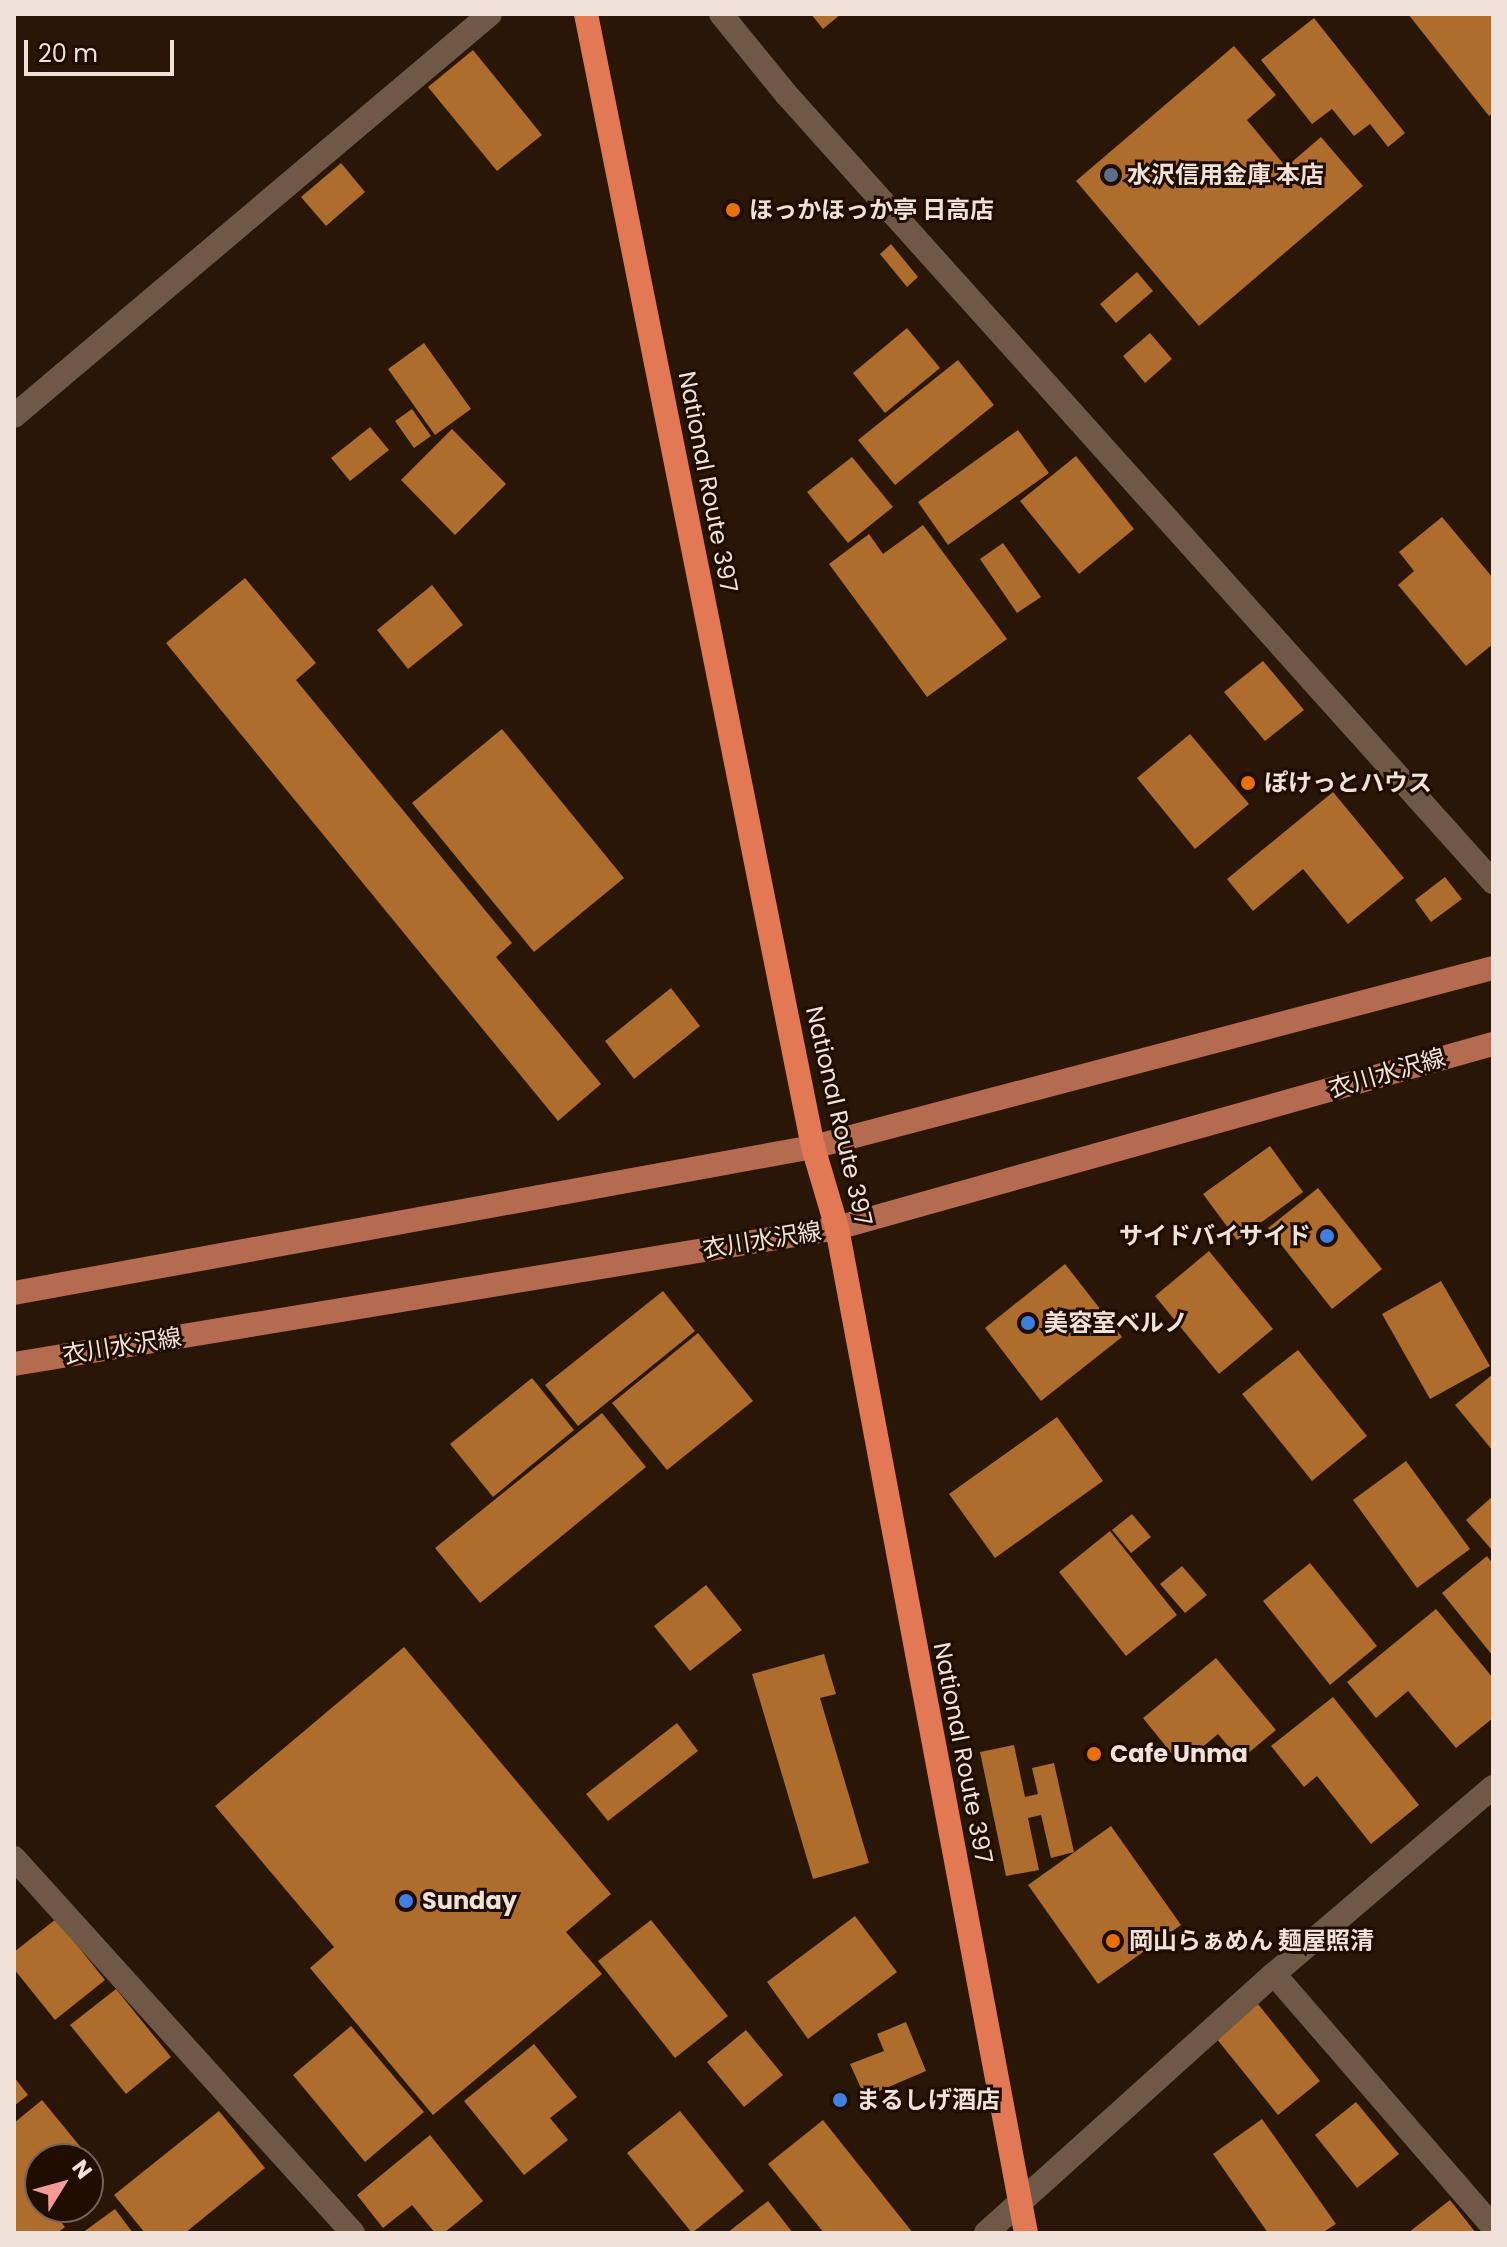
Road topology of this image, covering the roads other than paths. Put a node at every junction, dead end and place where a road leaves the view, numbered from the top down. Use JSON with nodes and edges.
{"nodes":[{"id":1,"x":490,"y":14,"type":"edge"},
{"id":2,"x":586,"y":14,"type":"edge"},
{"id":3,"x":721,"y":14,"type":"edge"},
{"id":4,"x":14,"y":416,"type":"edge"},
{"id":5,"x":1493,"y":882,"type":"edge"},
{"id":6,"x":1493,"y":968,"type":"edge"},
{"id":7,"x":1493,"y":1044,"type":"edge"},
{"id":8,"x":813,"y":1147,"type":"junction"},
{"id":9,"x":837,"y":1228,"type":"junction"},
{"id":10,"x":14,"y":1293,"type":"edge"},
{"id":11,"x":14,"y":1364,"type":"edge"},
{"id":12,"x":1493,"y":1787,"type":"edge"},
{"id":13,"x":14,"y":1858,"type":"edge"},
{"id":14,"x":1274,"y":1974,"type":"junction"},
{"id":15,"x":1020,"y":2203,"type":"junction"},
{"id":16,"x":1493,"y":2227,"type":"edge"},
{"id":17,"x":353,"y":2233,"type":"edge"},
{"id":18,"x":986,"y":2233,"type":"edge"},
{"id":19,"x":1026,"y":2233,"type":"edge"}],
"edges":[{"from":1,"to":4,"type":"street"},
{"from":2,"to":8,"type":"highway","name":"National Route 397"},
{"from":3,"to":5,"type":"street"},
{"from":6,"to":8,"type":"main road"},
{"from":7,"to":9,"type":"main road","name":"衣川水沢線"},
{"from":8,"to":9,"type":"highway","name":"National Route 397"},
{"from":8,"to":10,"type":"main road"},
{"from":9,"to":11,"type":"main road","name":"衣川水沢線"},
{"from":9,"to":15,"type":"highway","name":"National Route 397"},
{"from":12,"to":14,"type":"street"},
{"from":13,"to":17,"type":"street"},
{"from":14,"to":15,"type":"street"},
{"from":14,"to":16,"type":"street"},
{"from":15,"to":18,"type":"street"},
{"from":15,"to":19,"type":"highway","name":"National Route 397"}]}
